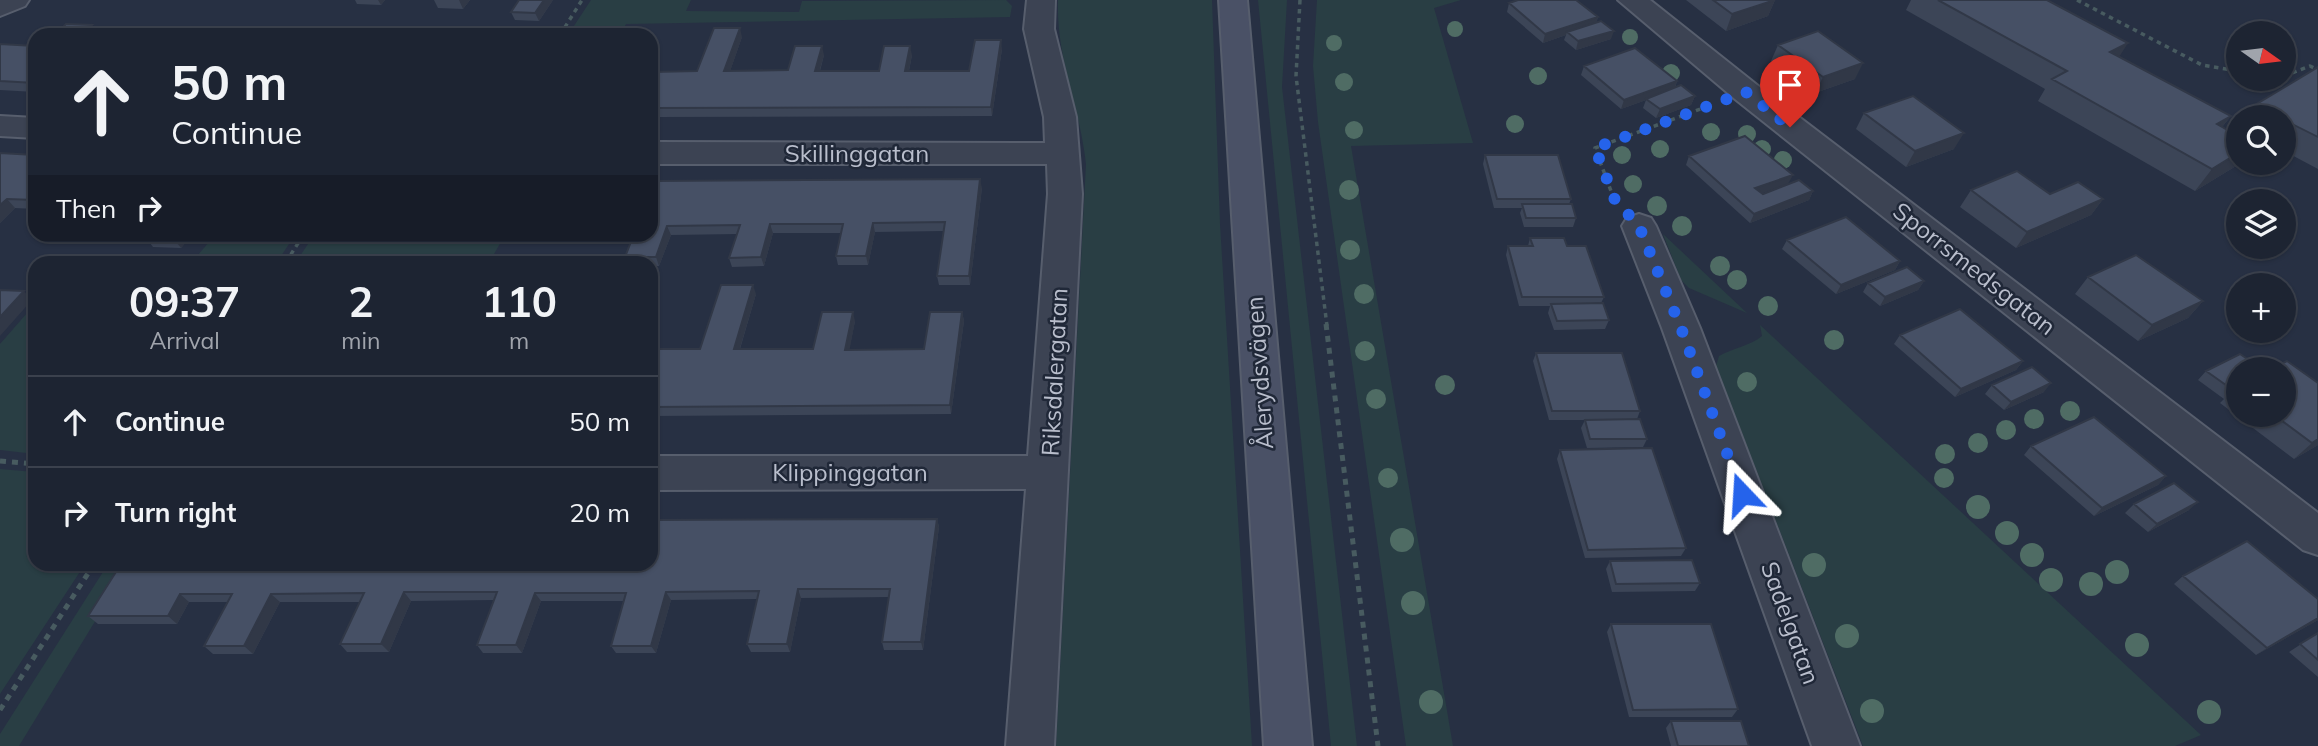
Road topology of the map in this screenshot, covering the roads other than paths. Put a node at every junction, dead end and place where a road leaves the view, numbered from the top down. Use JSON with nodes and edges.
{"nodes":[{"id":1,"x":15,"y":0,"type":"edge"},
{"id":2,"x":1041,"y":0,"type":"edge"},
{"id":3,"x":1233,"y":0,"type":"edge"},
{"id":4,"x":1632,"y":0,"type":"edge"},
{"id":5,"x":0,"y":7,"type":"edge"},
{"id":6,"x":0,"y":126,"type":"edge"},
{"id":7,"x":28,"y":128,"type":"edge"},
{"id":8,"x":658,"y":153,"type":"edge"},
{"id":9,"x":1063,"y":154,"type":"junction"},
{"id":10,"x":1639,"y":226,"type":"road end"},
{"id":11,"x":1049,"y":472,"type":"junction"},
{"id":12,"x":658,"y":473,"type":"edge"},
{"id":13,"x":2318,"y":537,"type":"edge"},
{"id":14,"x":1030,"y":746,"type":"edge"},
{"id":15,"x":1288,"y":746,"type":"edge"},
{"id":16,"x":1836,"y":746,"type":"edge"}],
"edges":[{"from":1,"to":5,"type":"street"},
{"from":2,"to":9,"type":"street","name":"Riksdalergatan"},
{"from":3,"to":15,"type":"main road","name":"Ålerydsvägen"},
{"from":4,"to":13,"type":"street","name":"Sporrsmedsgatan"},
{"from":6,"to":7,"type":"street"},
{"from":8,"to":9,"type":"street","name":"Skillinggatan"},
{"from":9,"to":11,"type":"street","name":"Riksdalergatan"},
{"from":10,"to":16,"type":"street","name":"Sadelgatan"},
{"from":11,"to":12,"type":"street","name":"Klippinggatan"},
{"from":11,"to":14,"type":"street","name":"Riksdalergatan"}]}
